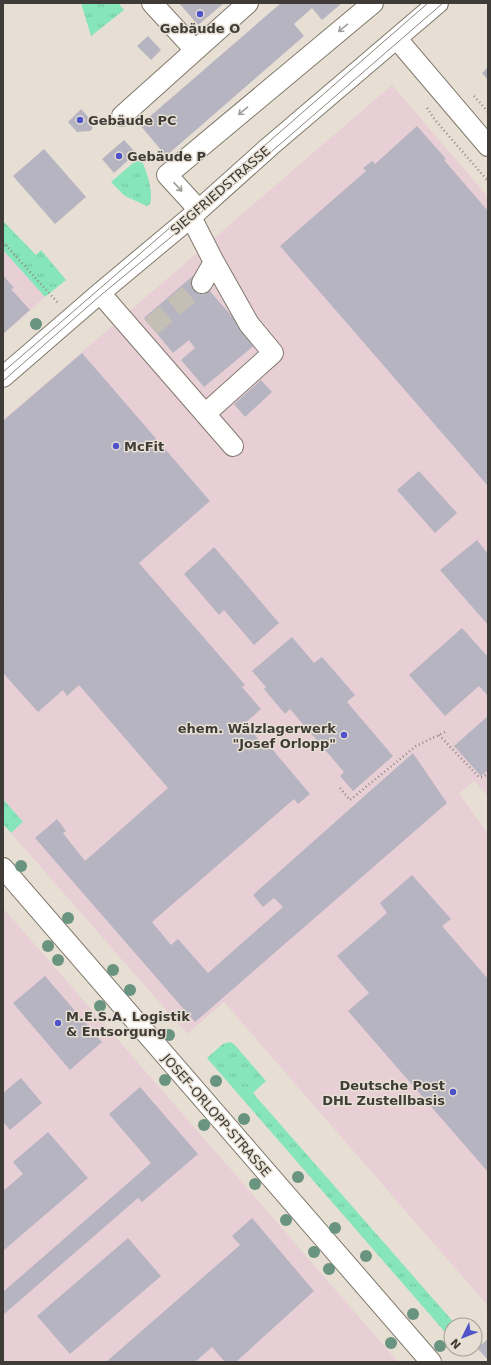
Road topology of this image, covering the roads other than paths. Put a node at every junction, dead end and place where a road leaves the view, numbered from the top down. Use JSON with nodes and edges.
{"nodes":[{"id":1,"x":152,"y":3,"type":"edge"},
{"id":2,"x":248,"y":3,"type":"edge"},
{"id":3,"x":373,"y":3,"type":"edge"},
{"id":4,"x":438,"y":3,"type":"edge"},
{"id":5,"x":396,"y":39,"type":"junction"},
{"id":6,"x":195,"y":50,"type":"junction"},
{"id":7,"x":122,"y":116,"type":"dead end"},
{"id":8,"x":488,"y":146,"type":"edge"},
{"id":9,"x":195,"y":213,"type":"junction"},
{"id":10,"x":214,"y":262,"type":"junction"},
{"id":11,"x":202,"y":283,"type":"tunnel mouth"},
{"id":12,"x":100,"y":293,"type":"junction"},
{"id":13,"x":3,"y":377,"type":"edge"},
{"id":14,"x":205,"y":414,"type":"junction"},
{"id":15,"x":233,"y":446,"type":"dead end"},
{"id":16,"x":3,"y":868,"type":"edge"},
{"id":17,"x":431,"y":1362,"type":"edge"}],
"edges":[{"from":1,"to":6,"type":"street"},
{"from":2,"to":6,"type":"street"},
{"from":3,"to":9,"type":"street","one_way":true},
{"from":4,"to":5,"type":"street","name":"SIEGFRIEDSTRASSE"},
{"from":5,"to":8,"type":"street"},
{"from":5,"to":9,"type":"street","name":"SIEGFRIEDSTRASSE"},
{"from":6,"to":7,"type":"street"},
{"from":9,"to":10,"type":"street"},
{"from":9,"to":12,"type":"street","name":"SIEGFRIEDSTRASSE"},
{"from":10,"to":11,"type":"street"},
{"from":10,"to":14,"type":"street"},
{"from":12,"to":13,"type":"street","name":"SIEGFRIEDSTRASSE"},
{"from":12,"to":14,"type":"street"},
{"from":14,"to":15,"type":"street"},
{"from":16,"to":17,"type":"street","name":"JOSEF-ORLOPP-STRASSE"}]}
